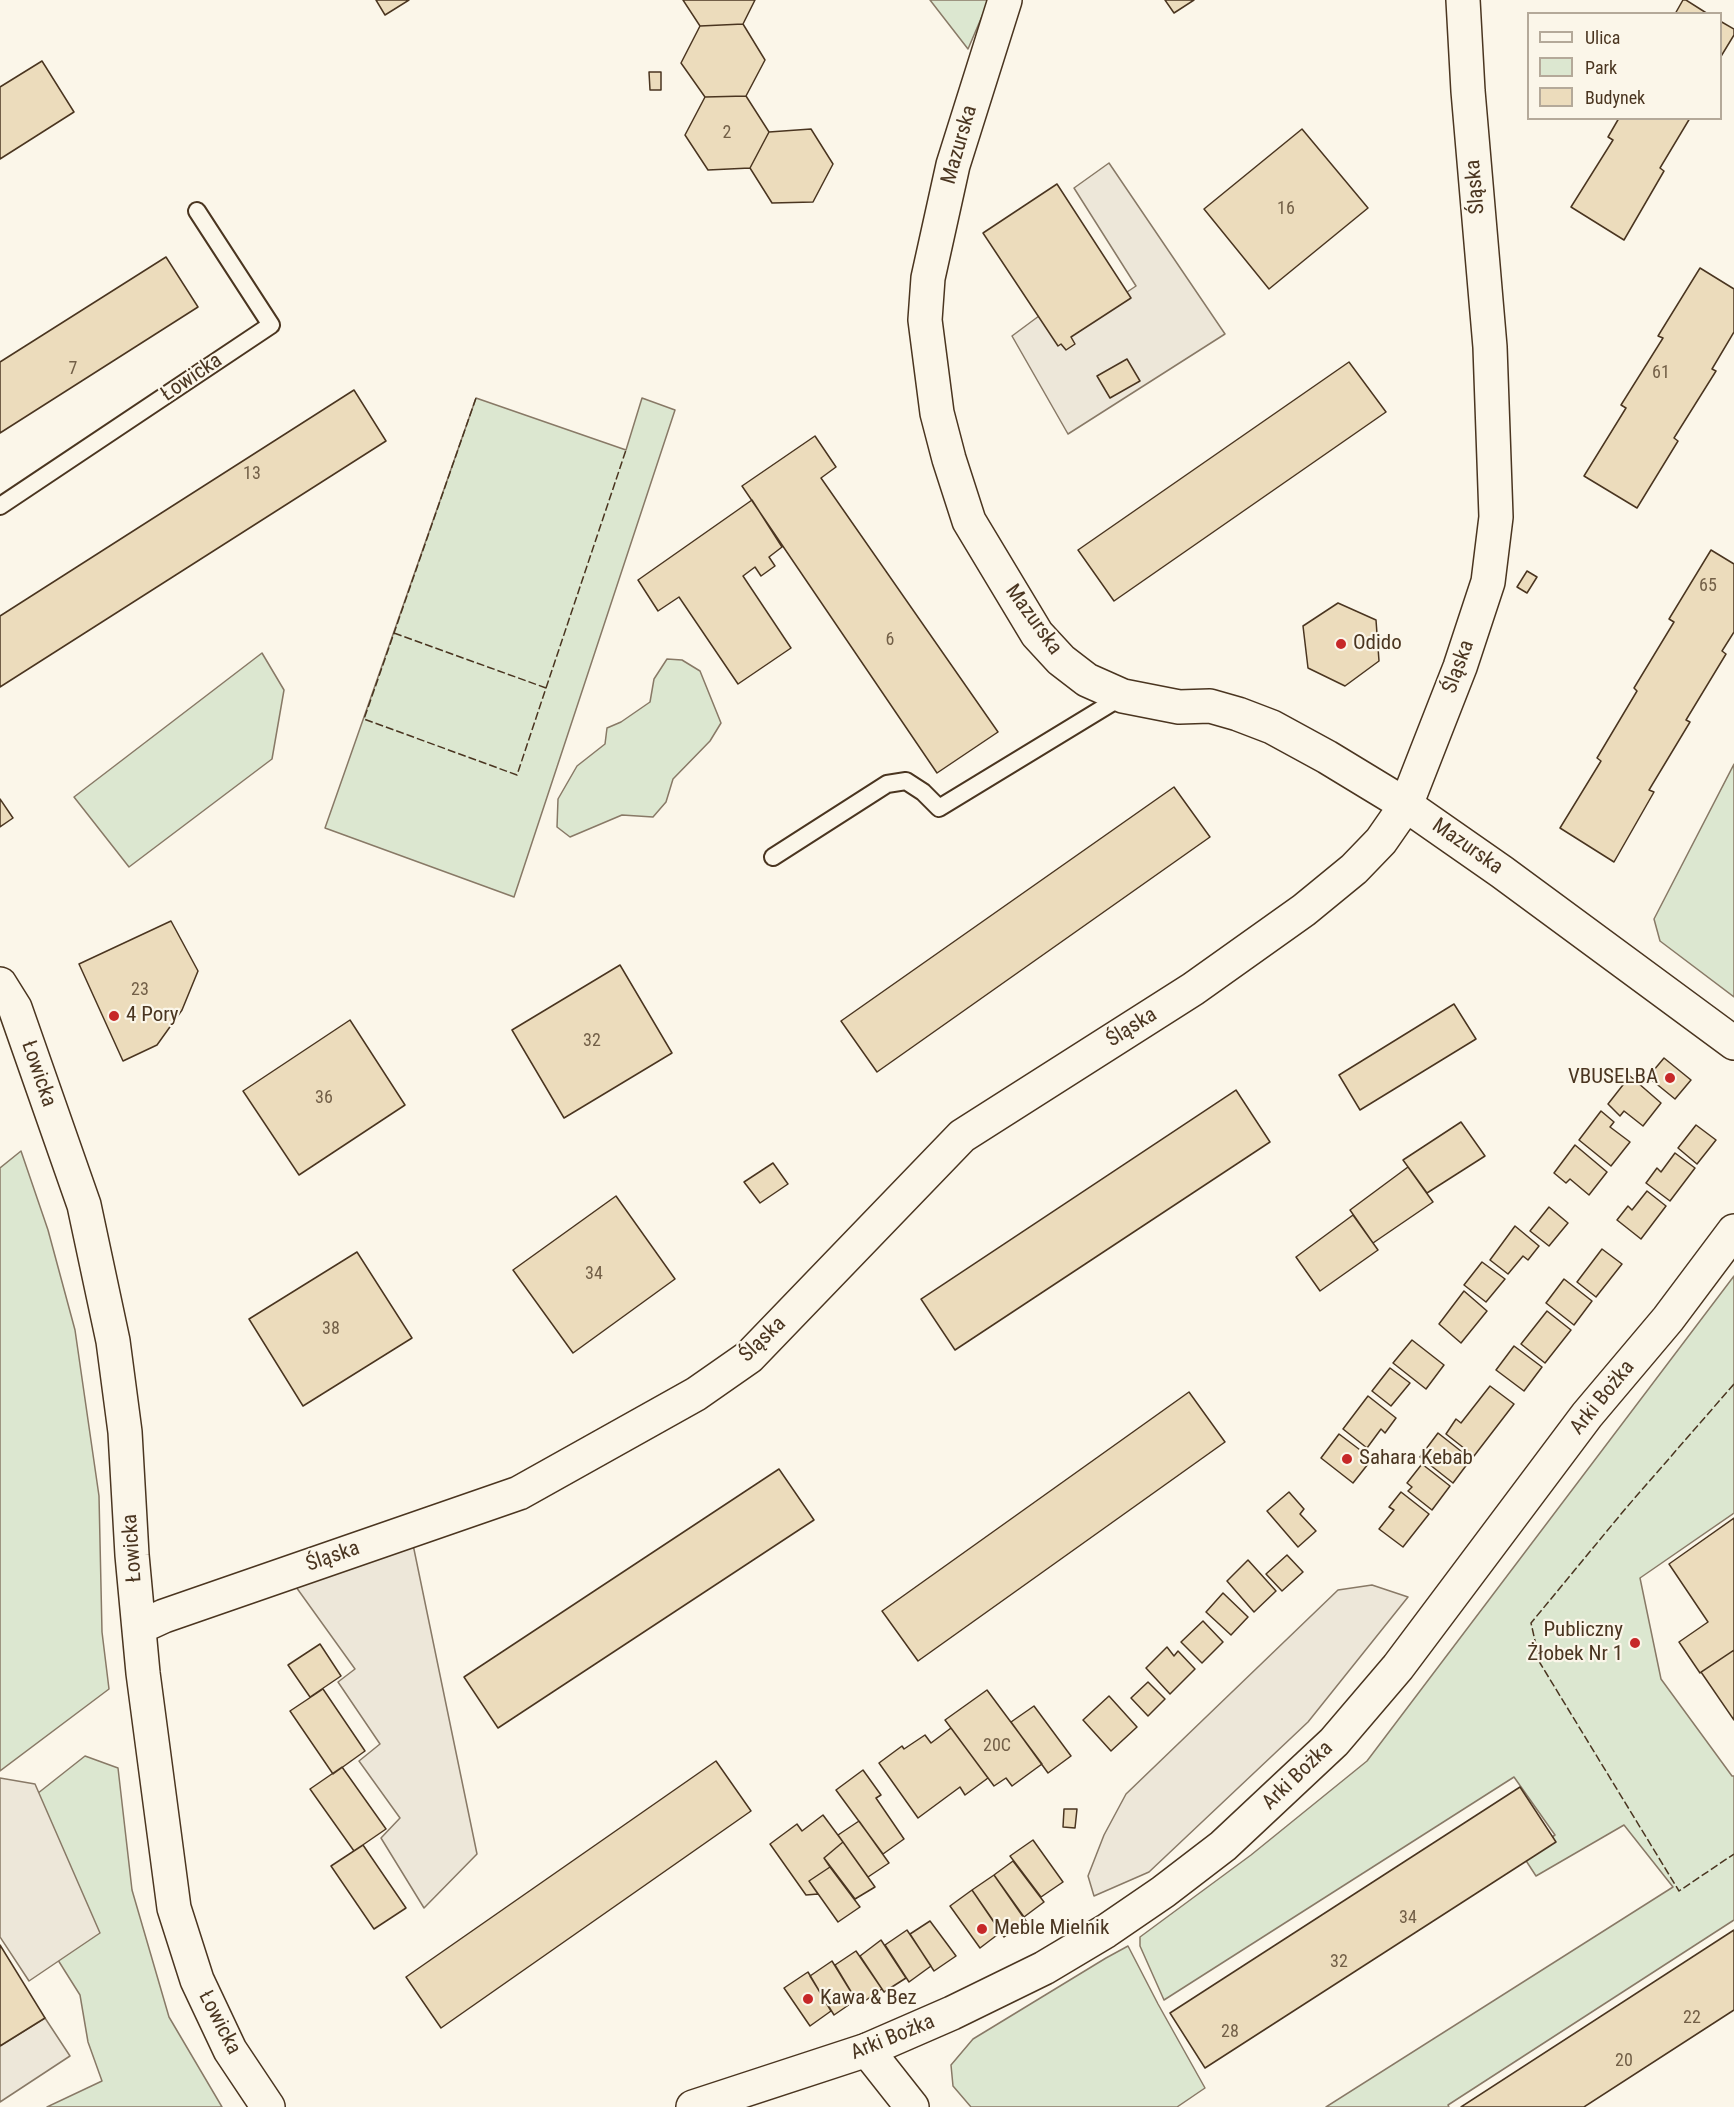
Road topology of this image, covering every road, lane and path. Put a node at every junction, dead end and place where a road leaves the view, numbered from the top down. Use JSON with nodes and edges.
{"nodes":[{"id":1,"x":1005,"y":0,"type":"edge"},
{"id":2,"x":1463,"y":0,"type":"edge"},
{"id":3,"x":197,"y":211,"type":"dead end"},
{"id":4,"x":0,"y":506,"type":"edge"},
{"id":5,"x":1123,"y":696,"type":"junction"},
{"id":6,"x":1406,"y":805,"type":"junction"},
{"id":7,"x":773,"y":857,"type":"dead end"},
{"id":8,"x":0,"y":984,"type":"edge"},
{"id":9,"x":1734,"y":1043,"type":"edge"},
{"id":10,"x":1734,"y":1231,"type":"edge"},
{"id":11,"x":140,"y":1627,"type":"junction"},
{"id":12,"x":867,"y":2050,"type":"junction"},
{"id":13,"x":268,"y":2107,"type":"edge"},
{"id":14,"x":693,"y":2107,"type":"edge"},
{"id":15,"x":912,"y":2107,"type":"edge"}],
"edges":[{"from":1,"to":5,"type":"street","name":"Mazurska"},
{"from":2,"to":6,"type":"street","name":"Śląska"},
{"from":3,"to":4,"type":"lane","name":"Łowicka"},
{"from":5,"to":6,"type":"street","name":"Mazurska"},
{"from":5,"to":7,"type":"lane"},
{"from":6,"to":9,"type":"street","name":"Mazurska"},
{"from":6,"to":11,"type":"street","name":"Śląska"},
{"from":8,"to":11,"type":"street","name":"Łowicka"},
{"from":10,"to":12,"type":"street","name":"Arki Bożka"},
{"from":11,"to":13,"type":"street","name":"Łowicka"},
{"from":12,"to":14,"type":"street","name":"Arki Bożka"},
{"from":12,"to":15,"type":"street"}]}
